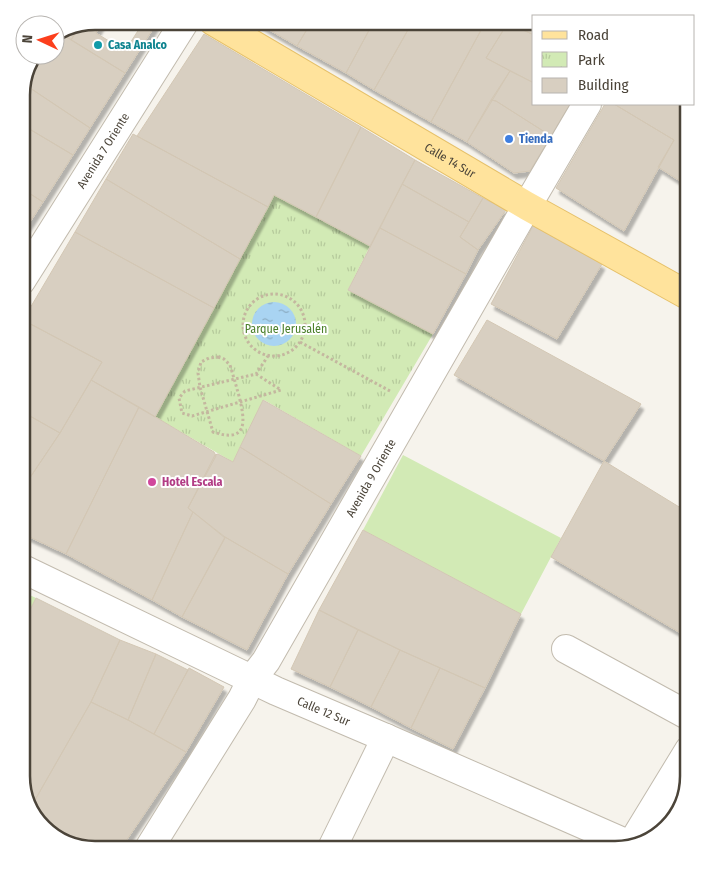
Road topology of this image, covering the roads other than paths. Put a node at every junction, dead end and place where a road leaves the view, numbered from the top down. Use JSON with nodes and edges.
{"nodes":[{"id":1,"x":179,"y":30,"type":"edge"},
{"id":2,"x":228,"y":30,"type":"edge"},
{"id":3,"x":586,"y":105,"type":"edge"},
{"id":4,"x":527,"y":206,"type":"junction"},
{"id":5,"x":30,"y":266,"type":"edge"},
{"id":6,"x":680,"y":291,"type":"edge"},
{"id":7,"x":30,"y":572,"type":"edge"},
{"id":8,"x":566,"y":649,"type":"dead end"},
{"id":9,"x":252,"y":679,"type":"junction"},
{"id":10,"x":680,"y":711,"type":"edge"},
{"id":11,"x":386,"y":738,"type":"junction"},
{"id":12,"x":680,"y":764,"type":"edge"},
{"id":13,"x":634,"y":838,"type":"edge"},
{"id":14,"x":620,"y":840,"type":"edge"},
{"id":15,"x":154,"y":841,"type":"edge"},
{"id":16,"x":335,"y":841,"type":"edge"}],
"edges":[{"from":1,"to":5,"type":"street","name":"Avenida 7 Oriente"},
{"from":2,"to":4,"type":"main road","name":"Calle 14 Sur"},
{"from":3,"to":4,"type":"street","name":"Avenida 9 Oriente"},
{"from":4,"to":6,"type":"main road","name":"Calle 14 Sur"},
{"from":4,"to":9,"type":"street","name":"Avenida 9 Oriente"},
{"from":7,"to":9,"type":"street","name":"Calle 12 Sur"},
{"from":8,"to":10,"type":"street"},
{"from":9,"to":11,"type":"street","name":"Calle 12 Sur"},
{"from":9,"to":15,"type":"street","name":"Avenida 9 Oriente"},
{"from":11,"to":14,"type":"street","name":"Calle 12 Sur"},
{"from":11,"to":16,"type":"street"},
{"from":12,"to":13,"type":"street"}]}
